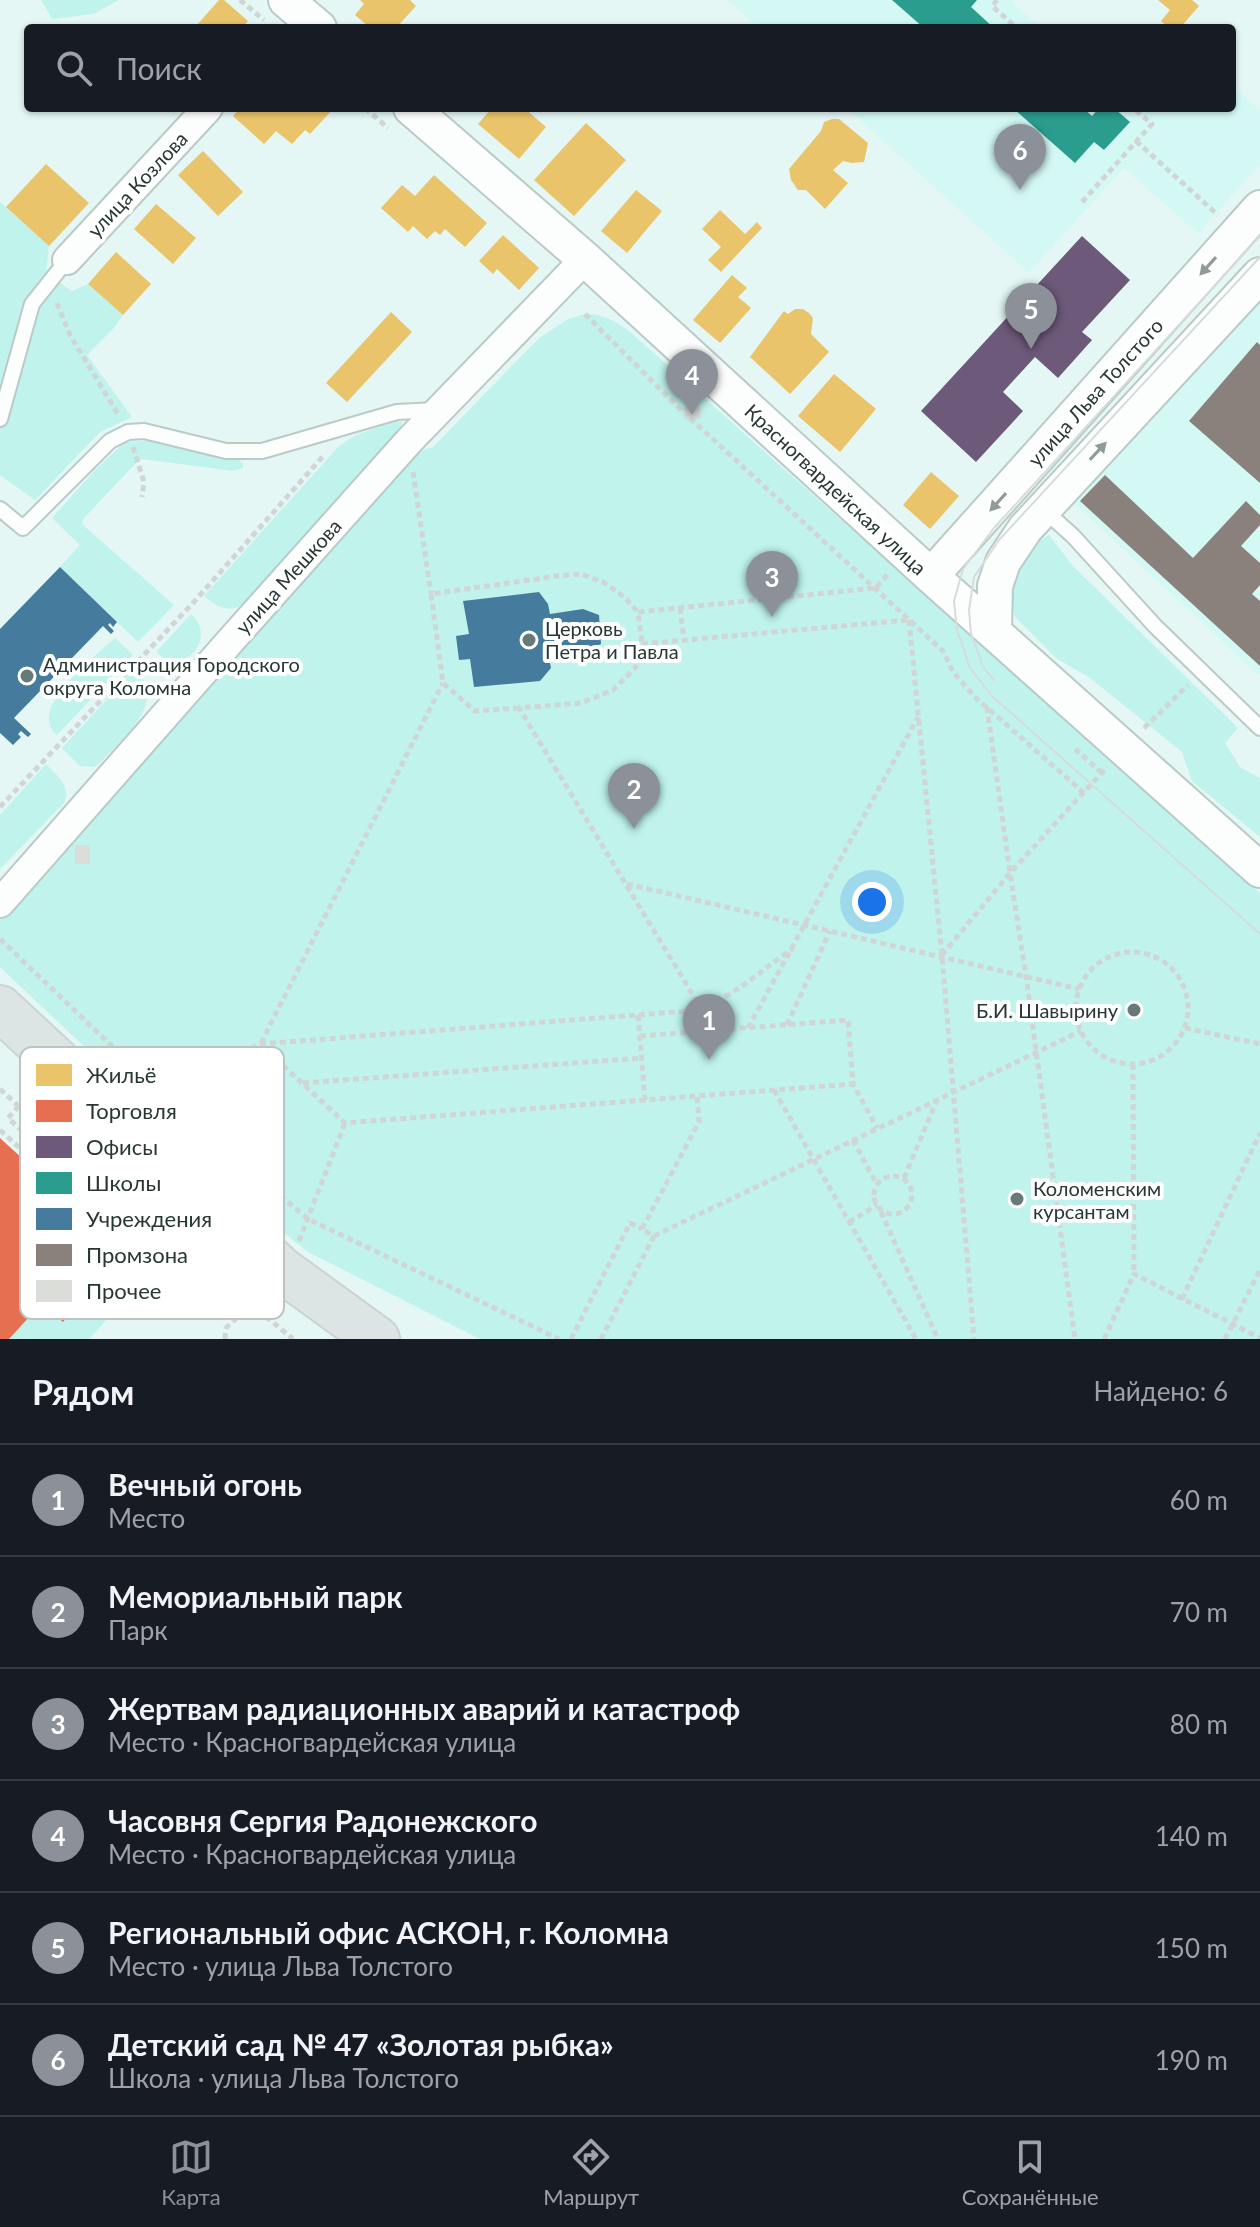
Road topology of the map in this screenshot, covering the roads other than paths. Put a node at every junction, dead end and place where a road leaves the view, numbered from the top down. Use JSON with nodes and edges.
{"nodes":[{"id":1,"x":204,"y":112,"type":"edge"},
{"id":2,"x":416,"y":112,"type":"edge"},
{"id":3,"x":1260,"y":208,"type":"edge"},
{"id":4,"x":585,"y":259,"type":"junction"},
{"id":5,"x":67,"y":260,"type":"joint"},
{"id":6,"x":1260,"y":275,"type":"edge"},
{"id":7,"x":440,"y":409,"type":"junction"},
{"id":8,"x":0,"y":419,"type":"edge"},
{"id":9,"x":0,"y":509,"type":"edge"},
{"id":10,"x":1044,"y":510,"type":"junction"},
{"id":11,"x":931,"y":576,"type":"junction"},
{"id":12,"x":994,"y":632,"type":"junction"},
{"id":13,"x":1260,"y":728,"type":"edge"},
{"id":14,"x":1260,"y":870,"type":"edge"},
{"id":15,"x":0,"y":903,"type":"edge"},
{"id":16,"x":0,"y":1008,"type":"edge"},
{"id":17,"x":42,"y":1047,"type":"edge"},
{"id":18,"x":284,"y":1272,"type":"edge"},
{"id":19,"x":372,"y":1338,"type":"edge"}],
"edges":[{"from":1,"to":5,"type":"street","name":"улица Козлова"},
{"from":2,"to":4,"type":"street","name":"Красногвардейская улица"},
{"from":3,"to":11,"type":"street","name":"улица Льва Толстого","one_way":true},
{"from":4,"to":7,"type":"street","name":"улица Мешкова"},
{"from":4,"to":11,"type":"street","name":"Красногвардейская улица"},
{"from":5,"to":8,"type":"lane"},
{"from":10,"to":6,"type":"street","name":"улица Льва Толстого","one_way":true},
{"from":7,"to":9,"type":"lane"},
{"from":7,"to":15,"type":"street","name":"улица Мешкова"},
{"from":10,"to":12,"type":"street","name":"улица Льва Толстого"},
{"from":10,"to":13,"type":"lane"},
{"from":11,"to":12,"type":"street","name":"Красногвардейская улица"},
{"from":12,"to":14,"type":"street","name":"Красногвардейская улица"},
{"from":16,"to":17,"type":"main road"},
{"from":18,"to":19,"type":"main road"}]}
